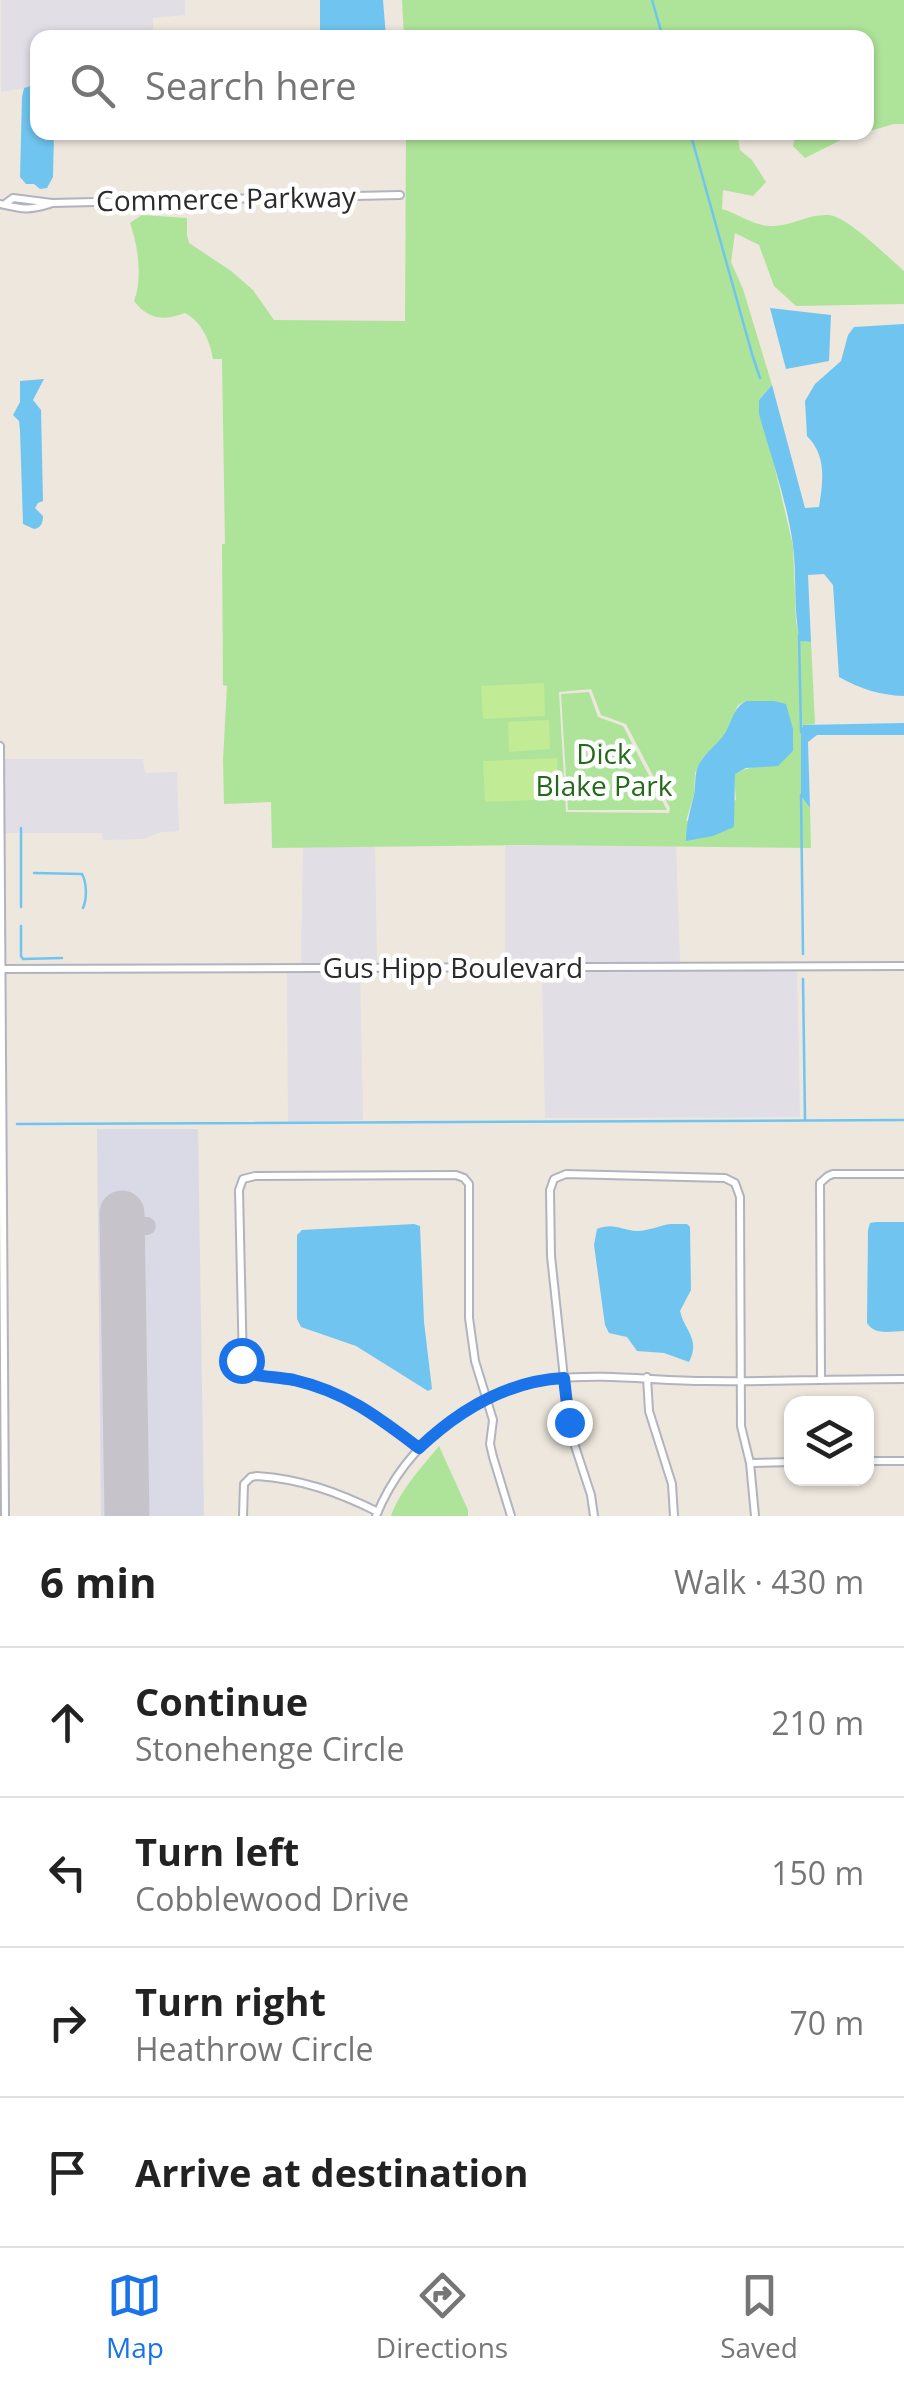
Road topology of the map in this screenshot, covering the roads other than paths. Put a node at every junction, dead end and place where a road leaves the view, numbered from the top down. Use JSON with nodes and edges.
{"nodes":[{"id":1,"x":400,"y":195,"type":"dead end"},
{"id":2,"x":2,"y":204,"type":"edge"},
{"id":3,"x":0,"y":746,"type":"edge"},
{"id":4,"x":1,"y":816,"type":"edge"},
{"id":5,"x":1,"y":896,"type":"edge"},
{"id":6,"x":904,"y":966,"type":"edge"},
{"id":7,"x":2,"y":969,"type":"edge"},
{"id":8,"x":1,"y":1099,"type":"edge"},
{"id":9,"x":904,"y":1174,"type":"edge"},
{"id":10,"x":564,"y":1378,"type":"junction"},
{"id":11,"x":647,"y":1378,"type":"junction"},
{"id":12,"x":904,"y":1379,"type":"edge"},
{"id":13,"x":821,"y":1380,"type":"junction"},
{"id":14,"x":740,"y":1381,"type":"junction"},
{"id":15,"x":2,"y":1391,"type":"edge"},
{"id":16,"x":487,"y":1399,"type":"junction"},
{"id":17,"x":419,"y":1448,"type":"junction"},
{"id":18,"x":874,"y":1461,"type":"edge"},
{"id":19,"x":904,"y":1461,"type":"edge"},
{"id":20,"x":750,"y":1462,"type":"junction"},
{"id":21,"x":784,"y":1462,"type":"edge"},
{"id":22,"x":377,"y":1514,"type":"edge"},
{"id":23,"x":5,"y":1516,"type":"edge"},
{"id":24,"x":243,"y":1516,"type":"edge"},
{"id":25,"x":512,"y":1516,"type":"edge"},
{"id":26,"x":594,"y":1516,"type":"edge"},
{"id":27,"x":674,"y":1516,"type":"edge"},
{"id":28,"x":755,"y":1516,"type":"edge"}],
"edges":[{"from":1,"to":2,"type":"street","name":"Commerce Parkway"},
{"from":3,"to":4,"type":"street"},
{"from":4,"to":5,"type":"street"},
{"from":5,"to":7,"type":"street"},
{"from":6,"to":7,"type":"street","name":"Gus Hipp Boulevard"},
{"from":7,"to":8,"type":"street"},
{"from":8,"to":15,"type":"street"},
{"from":9,"to":13,"type":"street"},
{"from":10,"to":11,"type":"street"},
{"from":10,"to":14,"type":"street"},
{"from":10,"to":16,"type":"street"},
{"from":10,"to":26,"type":"street"},
{"from":11,"to":14,"type":"street"},
{"from":11,"to":27,"type":"street"},
{"from":12,"to":13,"type":"street"},
{"from":13,"to":14,"type":"street"},
{"from":14,"to":20,"type":"street"},
{"from":15,"to":23,"type":"street"},
{"from":16,"to":17,"type":"street"},
{"from":16,"to":17,"type":"street"},
{"from":16,"to":25,"type":"street"},
{"from":17,"to":22,"type":"street"},
{"from":18,"to":19,"type":"street"},
{"from":20,"to":21,"type":"street"},
{"from":20,"to":28,"type":"street"},
{"from":22,"to":24,"type":"street"}]}
